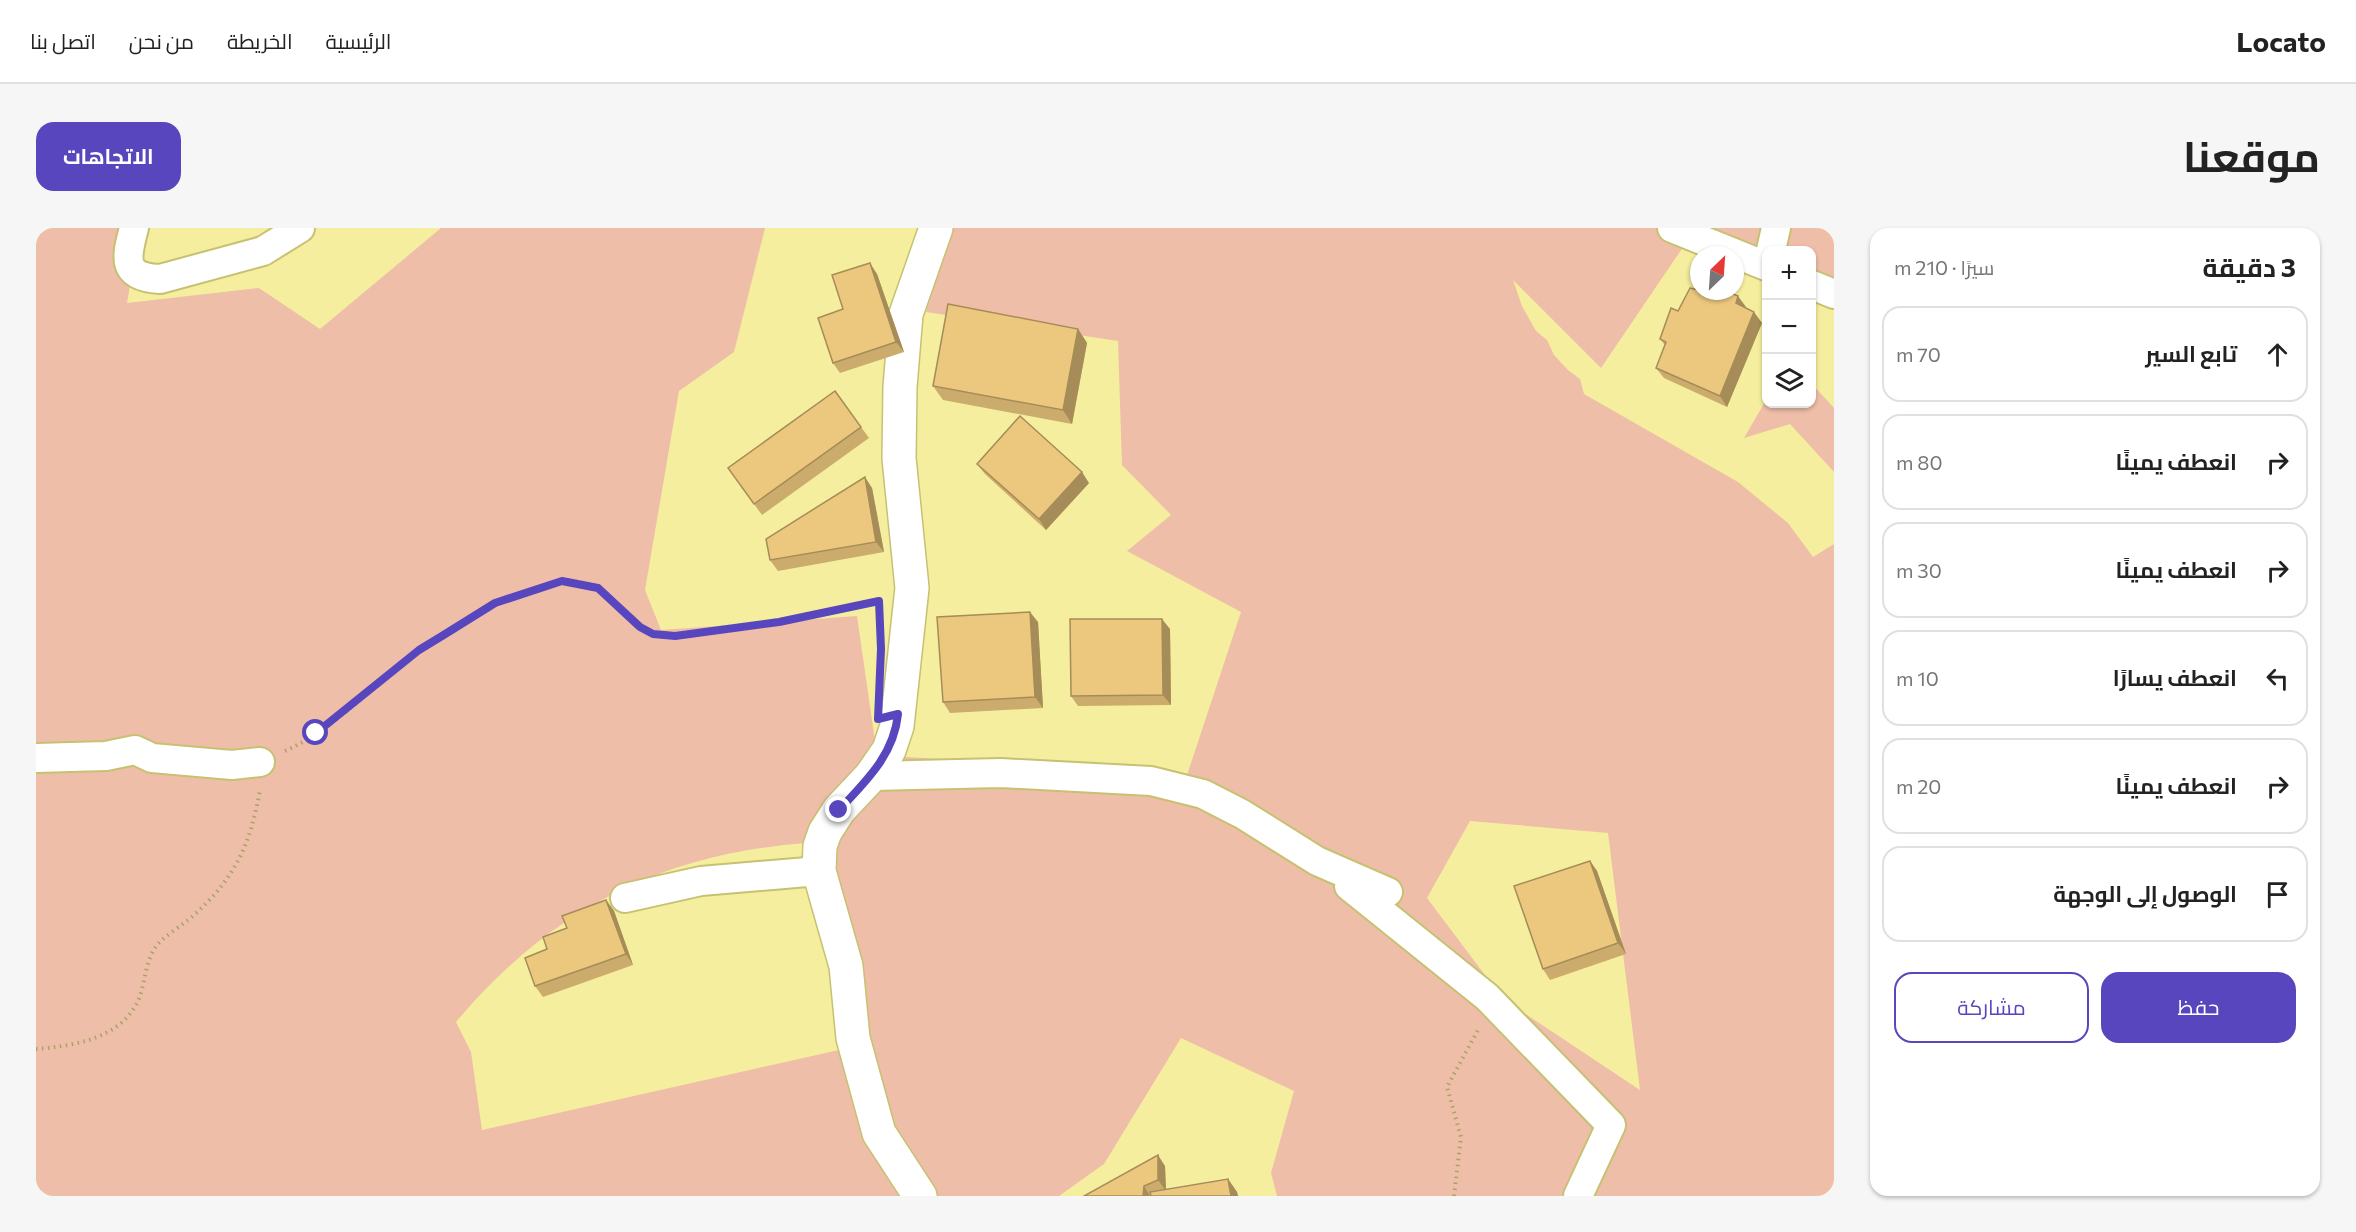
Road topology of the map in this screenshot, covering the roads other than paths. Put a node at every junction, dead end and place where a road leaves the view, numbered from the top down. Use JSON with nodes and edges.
{"nodes":[{"id":1,"x":134,"y":228,"type":"edge"},
{"id":2,"x":300,"y":228,"type":"edge"},
{"id":3,"x":936,"y":228,"type":"edge"},
{"id":4,"x":1672,"y":228,"type":"edge"},
{"id":5,"x":1776,"y":228,"type":"edge"},
{"id":6,"x":1771,"y":246,"type":"edge"},
{"id":7,"x":1762,"y":258,"type":"edge"},
{"id":8,"x":1816,"y":287,"type":"edge"},
{"id":9,"x":1834,"y":294,"type":"edge"},
{"id":10,"x":36,"y":758,"type":"edge"},
{"id":11,"x":260,"y":762,"type":"road end"},
{"id":12,"x":871,"y":776,"type":"junction"},
{"id":13,"x":1317,"y":861,"type":"junction"},
{"id":14,"x":819,"y":871,"type":"junction"},
{"id":15,"x":1388,"y":892,"type":"dead end"},
{"id":16,"x":625,"y":898,"type":"dead end"},
{"id":17,"x":920,"y":1196,"type":"edge"},
{"id":18,"x":1578,"y":1196,"type":"edge"}],
"edges":[{"from":1,"to":2,"type":"street"},
{"from":3,"to":12,"type":"street"},
{"from":4,"to":7,"type":"street"},
{"from":5,"to":6,"type":"street"},
{"from":8,"to":9,"type":"street"},
{"from":10,"to":11,"type":"street"},
{"from":12,"to":13,"type":"street"},
{"from":12,"to":14,"type":"street"},
{"from":13,"to":15,"type":"street"},
{"from":13,"to":18,"type":"street"},
{"from":14,"to":16,"type":"street"},
{"from":14,"to":17,"type":"street"}]}
